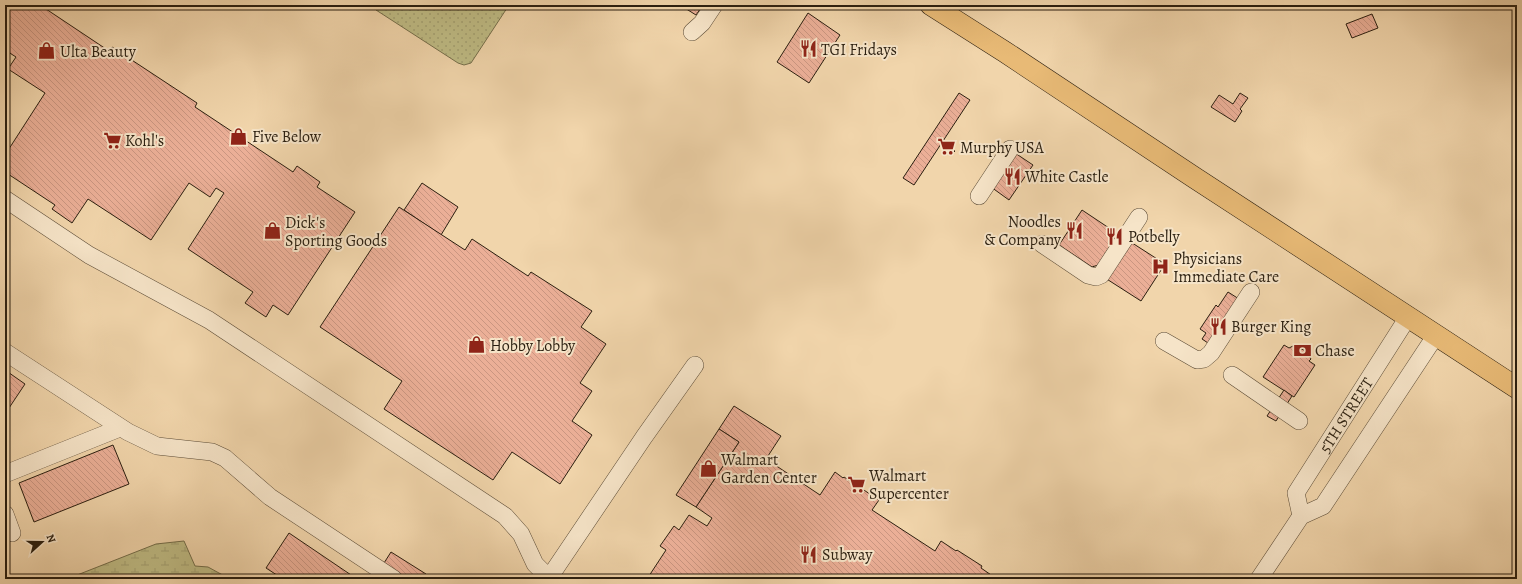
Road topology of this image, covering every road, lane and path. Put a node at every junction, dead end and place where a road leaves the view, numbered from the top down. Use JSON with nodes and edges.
{"nodes":[{"id":1,"x":714,"y":5,"type":"edge"},
{"id":2,"x":931,"y":5,"type":"edge"},
{"id":3,"x":692,"y":32,"type":"dead end"},
{"id":4,"x":1010,"y":149,"type":"dead end"},
{"id":5,"x":979,"y":196,"type":"dead end"},
{"id":6,"x":5,"y":199,"type":"edge"},
{"id":7,"x":1139,"y":216,"type":"dead end"},
{"id":8,"x":1042,"y":244,"type":"dead end"},
{"id":9,"x":1251,"y":292,"type":"dead end"},
{"id":10,"x":1408,"y":317,"type":"junction"},
{"id":11,"x":1436,"y":335,"type":"junction"},
{"id":12,"x":1164,"y":341,"type":"dead end"},
{"id":13,"x":5,"y":352,"type":"edge"},
{"id":14,"x":695,"y":366,"type":"dead end"},
{"id":15,"x":1232,"y":375,"type":"dead end"},
{"id":16,"x":1517,"y":388,"type":"edge"},
{"id":17,"x":1299,"y":421,"type":"dead end"},
{"id":18,"x":120,"y":428,"type":"junction"},
{"id":19,"x":5,"y":474,"type":"edge"},
{"id":20,"x":5,"y":514,"type":"edge"},
{"id":21,"x":1300,"y":516,"type":"junction"},
{"id":22,"x":12,"y":533,"type":"dead end"},
{"id":23,"x":549,"y":578,"type":"edge"},
{"id":24,"x":394,"y":579,"type":"edge"},
{"id":25,"x":1259,"y":579,"type":"edge"}],
"edges":[{"from":1,"to":3,"type":"street"},
{"from":2,"to":10,"type":"main road"},
{"from":4,"to":5,"type":"street"},
{"from":6,"to":23,"type":"street"},
{"from":7,"to":8,"type":"street"},
{"from":9,"to":12,"type":"street"},
{"from":10,"to":11,"type":"main road"},
{"from":10,"to":21,"type":"street","name":"5TH STREET"},
{"from":11,"to":16,"type":"main road"},
{"from":11,"to":21,"type":"street","name":"5TH STREET"},
{"from":13,"to":18,"type":"street"},
{"from":14,"to":23,"type":"street"},
{"from":15,"to":17,"type":"street"},
{"from":18,"to":19,"type":"street"},
{"from":18,"to":24,"type":"street"},
{"from":20,"to":22,"type":"street"},
{"from":21,"to":25,"type":"street"}]}
